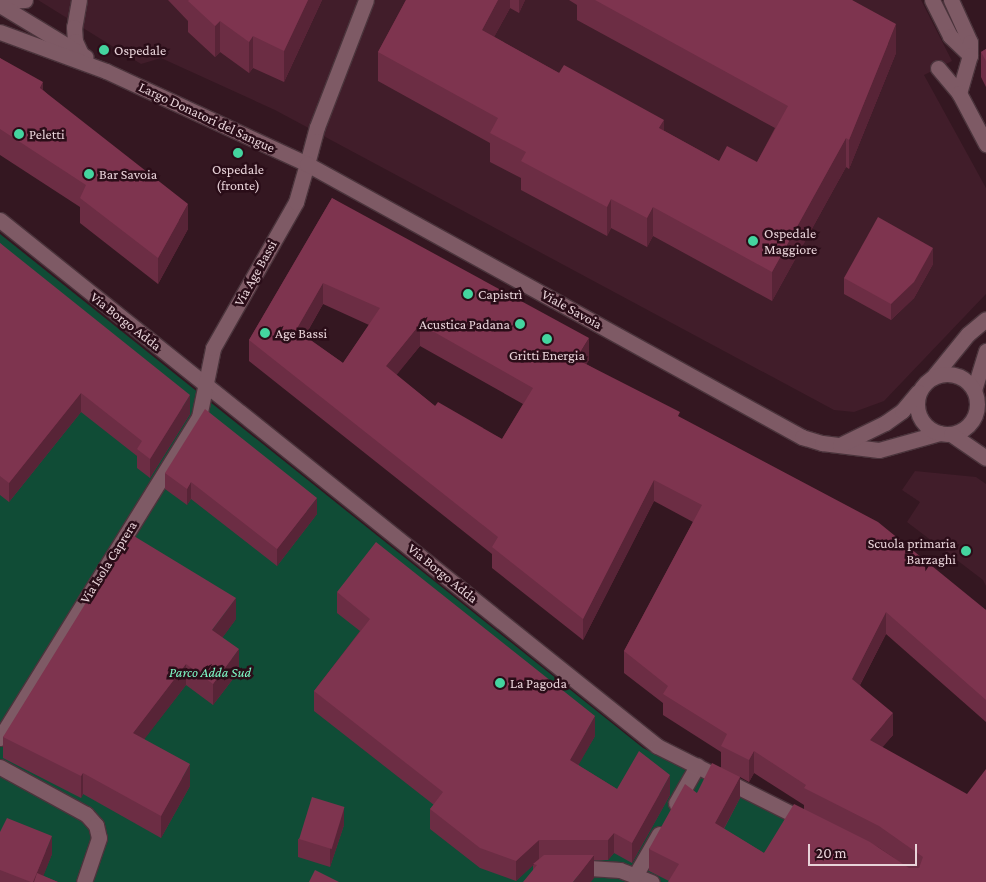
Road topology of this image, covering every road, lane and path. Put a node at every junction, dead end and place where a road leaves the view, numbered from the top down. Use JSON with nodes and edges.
{"nodes":[{"id":1,"x":26,"y":0,"type":"edge"},
{"id":2,"x":79,"y":0,"type":"edge"},
{"id":3,"x":366,"y":0,"type":"edge"},
{"id":4,"x":932,"y":0,"type":"edge"},
{"id":5,"x":951,"y":0,"type":"edge"},
{"id":6,"x":0,"y":3,"type":"edge"},
{"id":7,"x":0,"y":32,"type":"edge"},
{"id":8,"x":82,"y":54,"type":"junction"},
{"id":9,"x":970,"y":56,"type":"junction"},
{"id":10,"x":938,"y":68,"type":"dead end"},
{"id":11,"x":106,"y":71,"type":"junction"},
{"id":12,"x":959,"y":93,"type":"junction"},
{"id":13,"x":986,"y":144,"type":"edge"},
{"id":14,"x":308,"y":164,"type":"junction"},
{"id":15,"x":0,"y":220,"type":"edge"},
{"id":16,"x":986,"y":319,"type":"edge"},
{"id":17,"x":986,"y":351,"type":"edge"},
{"id":18,"x":933,"y":377,"type":"junction"},
{"id":19,"x":206,"y":383,"type":"junction"},
{"id":20,"x":974,"y":390,"type":"junction"},
{"id":21,"x":918,"y":392,"type":"junction"},
{"id":22,"x":981,"y":415,"type":"edge"},
{"id":23,"x":945,"y":434,"type":"junction"},
{"id":24,"x":840,"y":444,"type":"junction"},
{"id":25,"x":986,"y":458,"type":"edge"},
{"id":26,"x":0,"y":738,"type":"edge"},
{"id":27,"x":697,"y":766,"type":"junction"},
{"id":28,"x":0,"y":767,"type":"edge"},
{"id":29,"x":821,"y":829,"type":"edge"},
{"id":30,"x":562,"y":867,"type":"edge"},
{"id":31,"x":636,"y":874,"type":"junction"},
{"id":32,"x":84,"y":882,"type":"edge"},
{"id":33,"x":652,"y":882,"type":"edge"}],
"edges":[{"from":1,"to":6,"type":"street"},
{"from":2,"to":8,"type":"street"},
{"from":3,"to":14,"type":"street","name":"Via Age Bassi"},
{"from":4,"to":9,"type":"street"},
{"from":5,"to":9,"type":"street"},
{"from":6,"to":8,"type":"street","name":"Largo Donatori del Sangue"},
{"from":7,"to":11,"type":"street","name":"Largo Donatori del Sangue"},
{"from":8,"to":11,"type":"street","name":"Largo Donatori del Sangue"},
{"from":9,"to":12,"type":"street"},
{"from":10,"to":12,"type":"street"},
{"from":11,"to":14,"type":"street","name":"Largo Donatori del Sangue"},
{"from":12,"to":13,"type":"street"},
{"from":14,"to":19,"type":"street","name":"Via Age Bassi"},
{"from":14,"to":24,"type":"street","name":"Viale Savoia"},
{"from":15,"to":19,"type":"street","name":"Via Borgo Adda"},
{"from":16,"to":18,"type":"street"},
{"from":17,"to":20,"type":"street"},
{"from":18,"to":20,"type":"street"},
{"from":18,"to":21,"type":"street"},
{"from":19,"to":26,"type":"street","name":"Via Isola Caprera"},
{"from":19,"to":27,"type":"street","name":"Via Borgo Adda"},
{"from":20,"to":22,"type":"street"},
{"from":21,"to":23,"type":"street"},
{"from":21,"to":24,"type":"street"},
{"from":22,"to":23,"type":"street"},
{"from":23,"to":24,"type":"street","name":"Viale Savoia"},
{"from":23,"to":25,"type":"street"},
{"from":27,"to":29,"type":"street","name":"Via Borgo Adda"},
{"from":27,"to":31,"type":"street"},
{"from":28,"to":32,"type":"street"},
{"from":30,"to":31,"type":"street"},
{"from":31,"to":33,"type":"street"}]}
